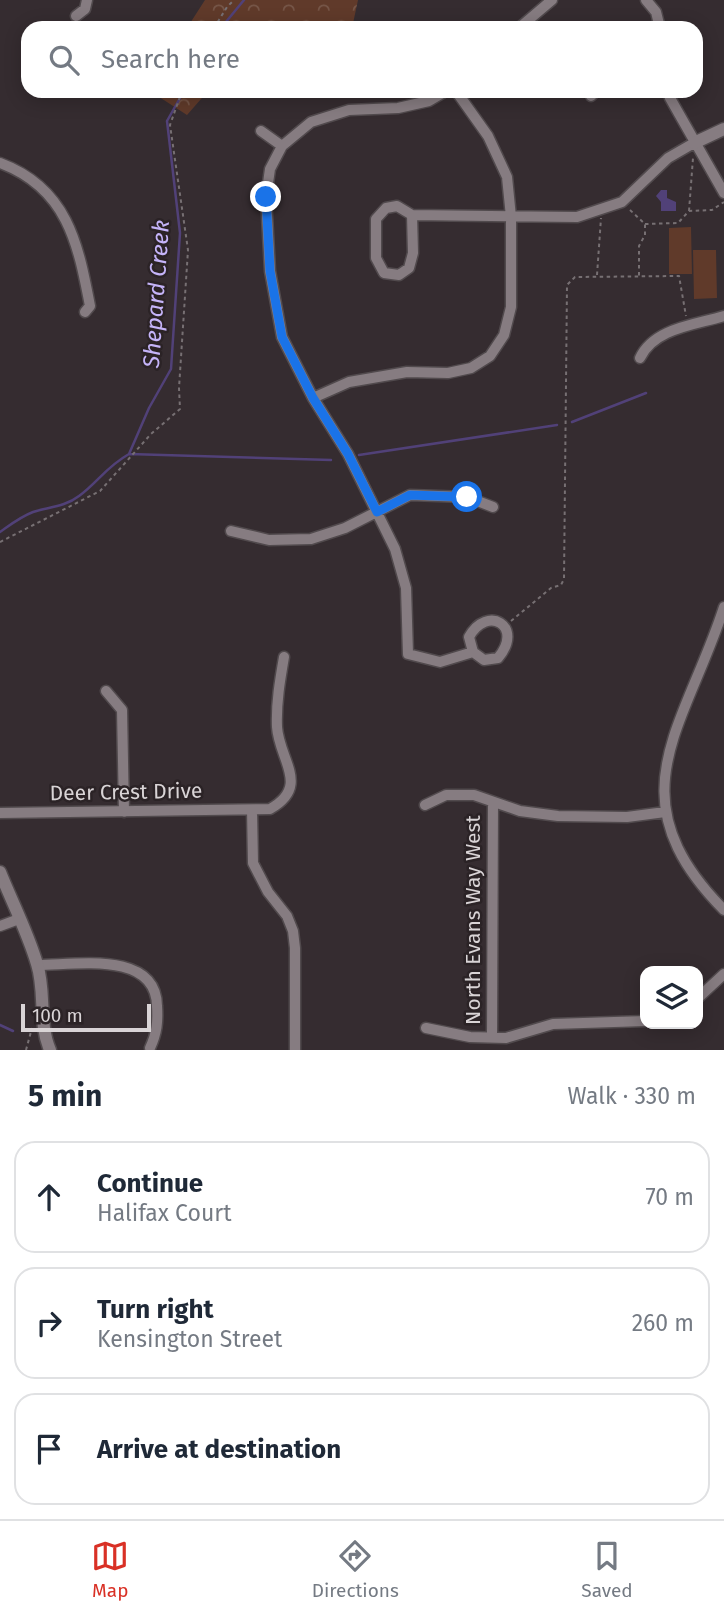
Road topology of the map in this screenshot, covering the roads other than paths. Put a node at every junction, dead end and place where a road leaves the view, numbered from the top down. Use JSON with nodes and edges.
{"nodes":[{"id":1,"x":87,"y":0,"type":"edge"},
{"id":2,"x":552,"y":0,"type":"edge"},
{"id":3,"x":646,"y":0,"type":"edge"},
{"id":4,"x":76,"y":16,"type":"dead end"},
{"id":5,"x":527,"y":21,"type":"edge"},
{"id":6,"x":658,"y":21,"type":"edge"},
{"id":7,"x":434,"y":98,"type":"edge"},
{"id":8,"x":461,"y":98,"type":"edge"},
{"id":9,"x":670,"y":98,"type":"edge"},
{"id":10,"x":724,"y":129,"type":"edge"},
{"id":11,"x":261,"y":131,"type":"dead end"},
{"id":12,"x":694,"y":143,"type":"junction"},
{"id":13,"x":282,"y":145,"type":"junction"},
{"id":14,"x":0,"y":163,"type":"edge"},
{"id":15,"x":723,"y":190,"type":"edge"},
{"id":16,"x":412,"y":215,"type":"junction"},
{"id":17,"x":511,"y":217,"type":"junction"},
{"id":18,"x":85,"y":312,"type":"dead end"},
{"id":19,"x":724,"y":316,"type":"edge"},
{"id":20,"x":640,"y":358,"type":"dead end"},
{"id":21,"x":313,"y":398,"type":"junction"},
{"id":22,"x":493,"y":507,"type":"dead end"},
{"id":23,"x":377,"y":512,"type":"junction"},
{"id":24,"x":231,"y":531,"type":"dead end"},
{"id":25,"x":724,"y":607,"type":"edge"},
{"id":26,"x":712,"y":643,"type":"junction"},
{"id":27,"x":724,"y":648,"type":"edge"},
{"id":28,"x":473,"y":652,"type":"junction"},
{"id":29,"x":284,"y":657,"type":"dead end"},
{"id":30,"x":106,"y":691,"type":"dead end"},
{"id":31,"x":493,"y":803,"type":"junction"},
{"id":32,"x":425,"y":805,"type":"dead end"},
{"id":33,"x":252,"y":810,"type":"junction"},
{"id":34,"x":124,"y":811,"type":"junction"},
{"id":35,"x":665,"y":812,"type":"junction"},
{"id":36,"x":0,"y":813,"type":"edge"},
{"id":37,"x":0,"y":872,"type":"edge"},
{"id":38,"x":724,"y":910,"type":"edge"},
{"id":39,"x":19,"y":919,"type":"junction"},
{"id":40,"x":0,"y":926,"type":"edge"},
{"id":41,"x":38,"y":965,"type":"junction"},
{"id":42,"x":724,"y":974,"type":"edge"},
{"id":43,"x":703,"y":993,"type":"edge"},
{"id":44,"x":640,"y":1021,"type":"edge"},
{"id":45,"x":426,"y":1028,"type":"dead end"},
{"id":46,"x":492,"y":1037,"type":"junction"},
{"id":47,"x":150,"y":1048,"type":"dead end"},
{"id":48,"x":50,"y":1050,"type":"edge"},
{"id":49,"x":295,"y":1050,"type":"edge"}],
"edges":[{"from":1,"to":4,"type":"street"},
{"from":2,"to":5,"type":"street"},
{"from":3,"to":6,"type":"street"},
{"from":7,"to":13,"type":"street"},
{"from":8,"to":17,"type":"street"},
{"from":9,"to":12,"type":"street"},
{"from":10,"to":12,"type":"street"},
{"from":11,"to":13,"type":"street"},
{"from":12,"to":15,"type":"street"},
{"from":12,"to":17,"type":"street"},
{"from":13,"to":21,"type":"street"},
{"from":14,"to":18,"type":"street"},
{"from":16,"to":16,"type":"street"},
{"from":16,"to":17,"type":"street"},
{"from":17,"to":21,"type":"street"},
{"from":19,"to":20,"type":"street"},
{"from":21,"to":23,"type":"street"},
{"from":22,"to":23,"type":"street"},
{"from":23,"to":24,"type":"street"},
{"from":23,"to":28,"type":"street"},
{"from":25,"to":26,"type":"street"},
{"from":26,"to":27,"type":"street"},
{"from":26,"to":35,"type":"street"},
{"from":28,"to":28,"type":"street"},
{"from":29,"to":33,"type":"street","name":"Deer Crest Drive"},
{"from":30,"to":34,"type":"street"},
{"from":31,"to":32,"type":"street"},
{"from":31,"to":35,"type":"street"},
{"from":31,"to":46,"type":"street","name":"North Evans Way West"},
{"from":33,"to":34,"type":"street","name":"Deer Crest Drive"},
{"from":33,"to":49,"type":"street"},
{"from":34,"to":36,"type":"street","name":"Deer Crest Drive"},
{"from":35,"to":38,"type":"street"},
{"from":37,"to":39,"type":"street"},
{"from":39,"to":40,"type":"street"},
{"from":39,"to":41,"type":"street"},
{"from":41,"to":47,"type":"street"},
{"from":41,"to":48,"type":"street"},
{"from":42,"to":43,"type":"street"},
{"from":44,"to":46,"type":"street"},
{"from":45,"to":46,"type":"street"}]}
